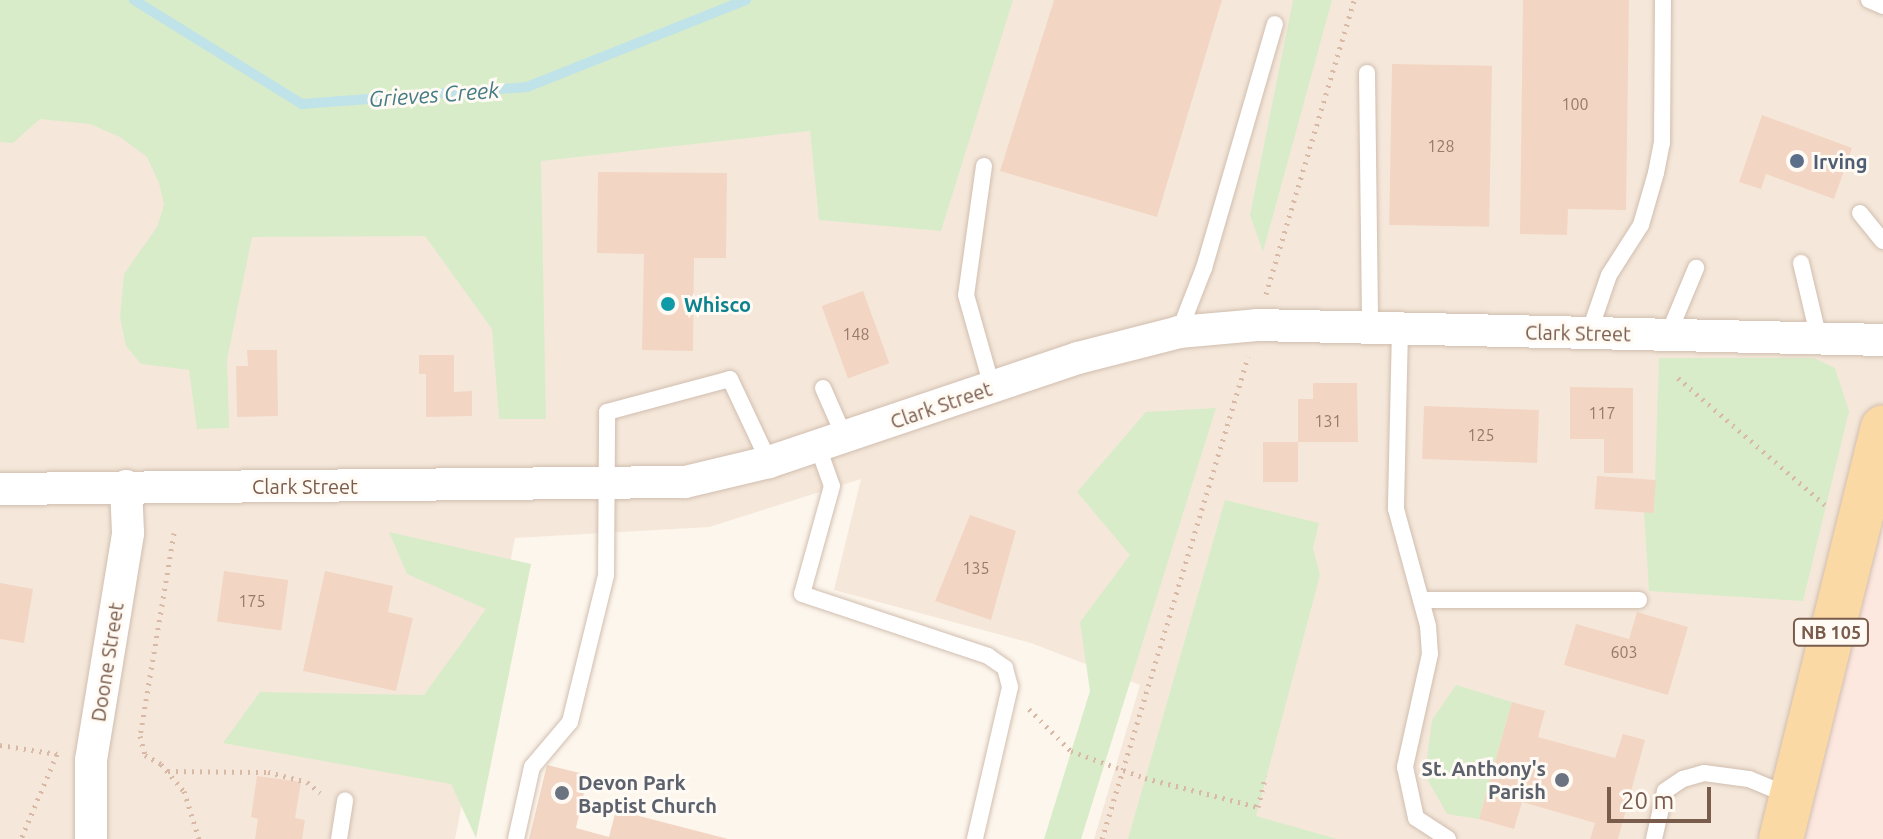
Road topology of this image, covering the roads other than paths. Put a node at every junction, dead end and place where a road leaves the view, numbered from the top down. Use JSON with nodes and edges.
{"nodes":[{"id":1,"x":1663,"y":0,"type":"edge"},
{"id":2,"x":1869,"y":0,"type":"edge"},
{"id":3,"x":1883,"y":6,"type":"edge"},
{"id":4,"x":1275,"y":24,"type":"dead end"},
{"id":5,"x":1367,"y":73,"type":"dead end"},
{"id":6,"x":984,"y":166,"type":"dead end"},
{"id":7,"x":1860,"y":213,"type":"dead end"},
{"id":8,"x":1883,"y":241,"type":"edge"},
{"id":9,"x":1801,"y":263,"type":"dead end"},
{"id":10,"x":1696,"y":268,"type":"dead end"},
{"id":11,"x":1385,"y":328,"type":"junction"},
{"id":12,"x":1179,"y":332,"type":"junction"},
{"id":13,"x":1589,"y":333,"type":"junction"},
{"id":14,"x":1668,"y":335,"type":"junction"},
{"id":15,"x":1819,"y":339,"type":"junction"},
{"id":16,"x":1883,"y":340,"type":"edge"},
{"id":17,"x":992,"y":387,"type":"junction"},
{"id":18,"x":823,"y":388,"type":"dead end"},
{"id":19,"x":1883,"y":427,"type":"edge"},
{"id":20,"x":831,"y":442,"type":"junction"},
{"id":21,"x":769,"y":462,"type":"junction"},
{"id":22,"x":126,"y":486,"type":"junction"},
{"id":23,"x":604,"y":486,"type":"junction"},
{"id":24,"x":0,"y":489,"type":"edge"},
{"id":25,"x":1421,"y":600,"type":"junction"},
{"id":26,"x":1639,"y":600,"type":"dead end"},
{"id":27,"x":1792,"y":797,"type":"junction"},
{"id":28,"x":345,"y":800,"type":"road end"},
{"id":29,"x":91,"y":839,"type":"edge"},
{"id":30,"x":339,"y":839,"type":"edge"},
{"id":31,"x":516,"y":839,"type":"edge"},
{"id":32,"x":975,"y":839,"type":"edge"},
{"id":33,"x":1448,"y":839,"type":"edge"},
{"id":34,"x":1654,"y":839,"type":"edge"},
{"id":35,"x":1781,"y":839,"type":"edge"}],
"edges":[{"from":1,"to":13,"type":"lane"},
{"from":2,"to":3,"type":"lane"},
{"from":4,"to":12,"type":"lane"},
{"from":5,"to":11,"type":"lane"},
{"from":6,"to":17,"type":"lane"},
{"from":7,"to":8,"type":"lane"},
{"from":9,"to":15,"type":"lane"},
{"from":10,"to":14,"type":"lane"},
{"from":11,"to":12,"type":"street","name":"Clark Street"},
{"from":11,"to":13,"type":"street","name":"Clark Street"},
{"from":11,"to":25,"type":"lane"},
{"from":12,"to":17,"type":"street","name":"Clark Street"},
{"from":13,"to":14,"type":"street","name":"Clark Street"},
{"from":14,"to":15,"type":"street","name":"Clark Street"},
{"from":15,"to":16,"type":"street","name":"Clark Street"},
{"from":17,"to":20,"type":"street","name":"Clark Street"},
{"from":18,"to":20,"type":"lane"},
{"from":19,"to":27,"type":"main road","number":"NB 105"},
{"from":20,"to":21,"type":"street","name":"Clark Street"},
{"from":20,"to":32,"type":"lane"},
{"from":21,"to":23,"type":"street","name":"Clark Street"},
{"from":21,"to":23,"type":"lane"},
{"from":22,"to":23,"type":"street","name":"Clark Street"},
{"from":22,"to":24,"type":"street","name":"Clark Street"},
{"from":22,"to":29,"type":"street","name":"Doone Street"},
{"from":23,"to":31,"type":"lane"},
{"from":25,"to":26,"type":"lane"},
{"from":25,"to":33,"type":"lane"},
{"from":27,"to":34,"type":"lane"},
{"from":27,"to":35,"type":"main road","number":"NB 105"},
{"from":28,"to":30,"type":"lane"}]}
